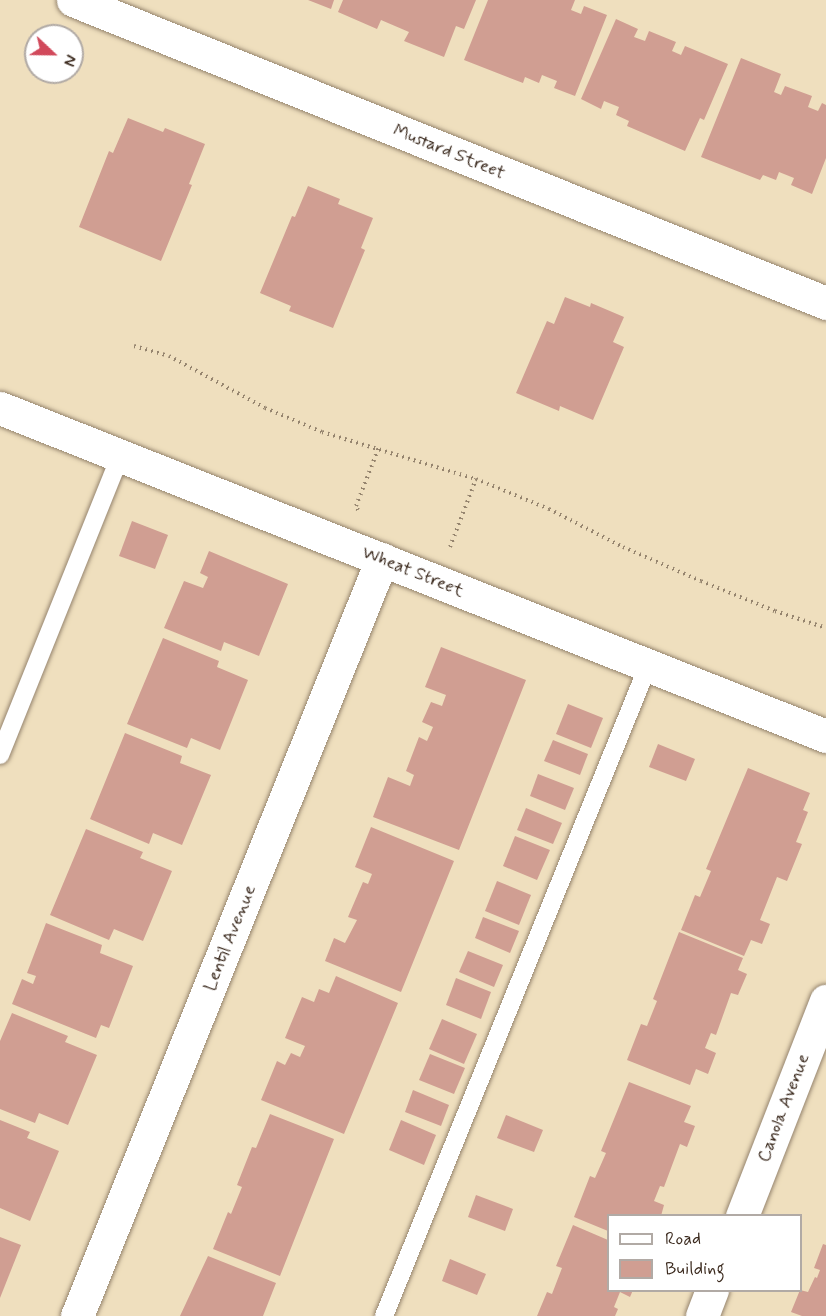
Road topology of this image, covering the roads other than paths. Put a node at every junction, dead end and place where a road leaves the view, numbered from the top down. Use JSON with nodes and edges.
{"nodes":[{"id":1,"x":73,"y":0,"type":"edge"},
{"id":2,"x":826,"y":303,"type":"edge"},
{"id":3,"x":0,"y":408,"type":"edge"},
{"id":4,"x":120,"y":456,"type":"junction"},
{"id":5,"x":382,"y":559,"type":"junction"},
{"id":6,"x":648,"y":666,"type":"junction"},
{"id":7,"x":826,"y":736,"type":"edge"},
{"id":8,"x":0,"y":755,"type":"edge"},
{"id":9,"x":826,"y":1001,"type":"edge"},
{"id":10,"x":742,"y":1214,"type":"edge"},
{"id":11,"x":711,"y":1292,"type":"edge"},
{"id":12,"x":77,"y":1316,"type":"edge"},
{"id":13,"x":384,"y":1316,"type":"edge"},
{"id":14,"x":702,"y":1316,"type":"edge"}],
"edges":[{"from":1,"to":2,"type":"street","name":"Mustard Street"},
{"from":3,"to":4,"type":"street","name":"Wheat Street"},
{"from":4,"to":5,"type":"street","name":"Wheat Street"},
{"from":4,"to":8,"type":"lane"},
{"from":5,"to":6,"type":"street","name":"Wheat Street"},
{"from":5,"to":12,"type":"street","name":"Lentil Avenue"},
{"from":6,"to":7,"type":"street","name":"Wheat Street"},
{"from":6,"to":13,"type":"lane"},
{"from":9,"to":10,"type":"street","name":"Canola Avenue"},
{"from":11,"to":14,"type":"street"}]}
